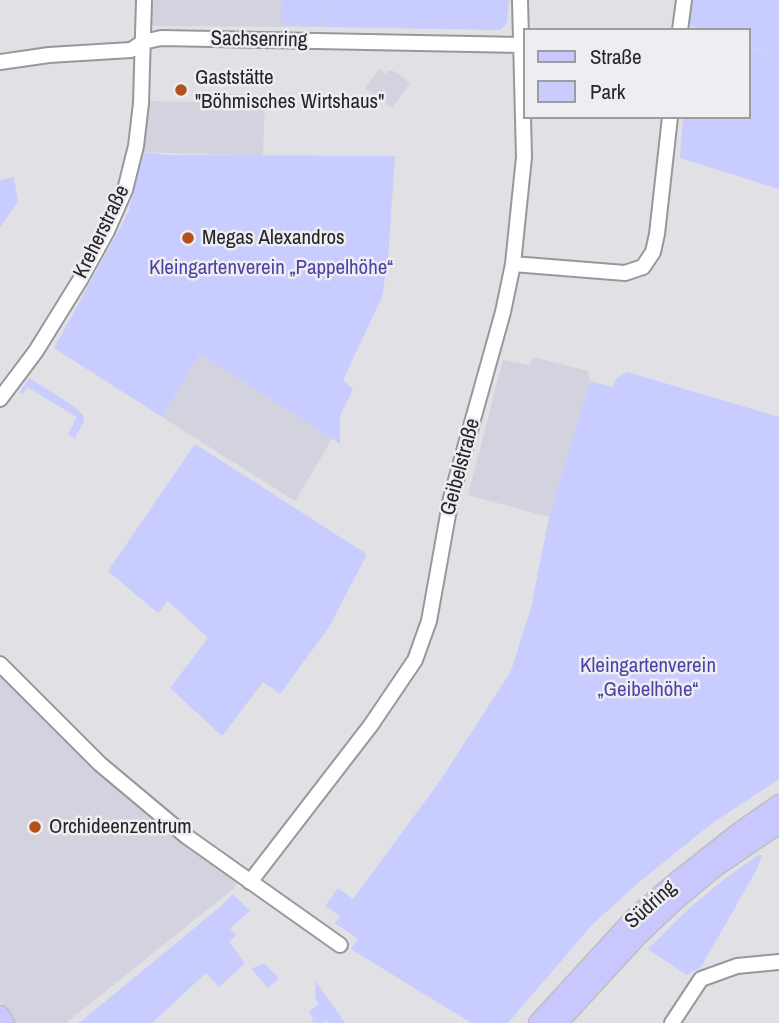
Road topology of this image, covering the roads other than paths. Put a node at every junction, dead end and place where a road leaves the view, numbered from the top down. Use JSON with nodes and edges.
{"nodes":[{"id":1,"x":144,"y":0,"type":"edge"},
{"id":2,"x":520,"y":0,"type":"edge"},
{"id":3,"x":684,"y":0,"type":"edge"},
{"id":4,"x":680,"y":28,"type":"edge"},
{"id":5,"x":143,"y":43,"type":"junction"},
{"id":6,"x":522,"y":45,"type":"junction"},
{"id":7,"x":0,"y":62,"type":"edge"},
{"id":8,"x":670,"y":119,"type":"edge"},
{"id":9,"x":513,"y":264,"type":"junction"},
{"id":10,"x":0,"y":400,"type":"edge"},
{"id":11,"x":0,"y":664,"type":"edge"},
{"id":12,"x":779,"y":804,"type":"edge"},
{"id":13,"x":779,"y":824,"type":"edge"},
{"id":14,"x":250,"y":882,"type":"junction"},
{"id":15,"x":340,"y":945,"type":"dead end"},
{"id":16,"x":779,"y":962,"type":"edge"},
{"id":17,"x":0,"y":1015,"type":"edge"},
{"id":18,"x":5,"y":1023,"type":"edge"},
{"id":19,"x":538,"y":1023,"type":"edge"},
{"id":20,"x":558,"y":1023,"type":"edge"},
{"id":21,"x":672,"y":1023,"type":"edge"}],
"edges":[{"from":1,"to":5,"type":"street","name":"Kreherstraße"},
{"from":2,"to":6,"type":"street","name":"Geibelstraße"},
{"from":3,"to":4,"type":"street"},
{"from":5,"to":6,"type":"street","name":"Sachsenring"},
{"from":5,"to":7,"type":"street","name":"Sachsenring"},
{"from":5,"to":10,"type":"street","name":"Kreherstraße"},
{"from":6,"to":9,"type":"street","name":"Geibelstraße"},
{"from":8,"to":9,"type":"street"},
{"from":9,"to":14,"type":"street","name":"Geibelstraße"},
{"from":11,"to":14,"type":"street"},
{"from":12,"to":19,"type":"main road","name":"Südring"},
{"from":13,"to":20,"type":"main road","name":"Südring"},
{"from":14,"to":15,"type":"street"},
{"from":16,"to":21,"type":"street"},
{"from":17,"to":18,"type":"main road"}]}
